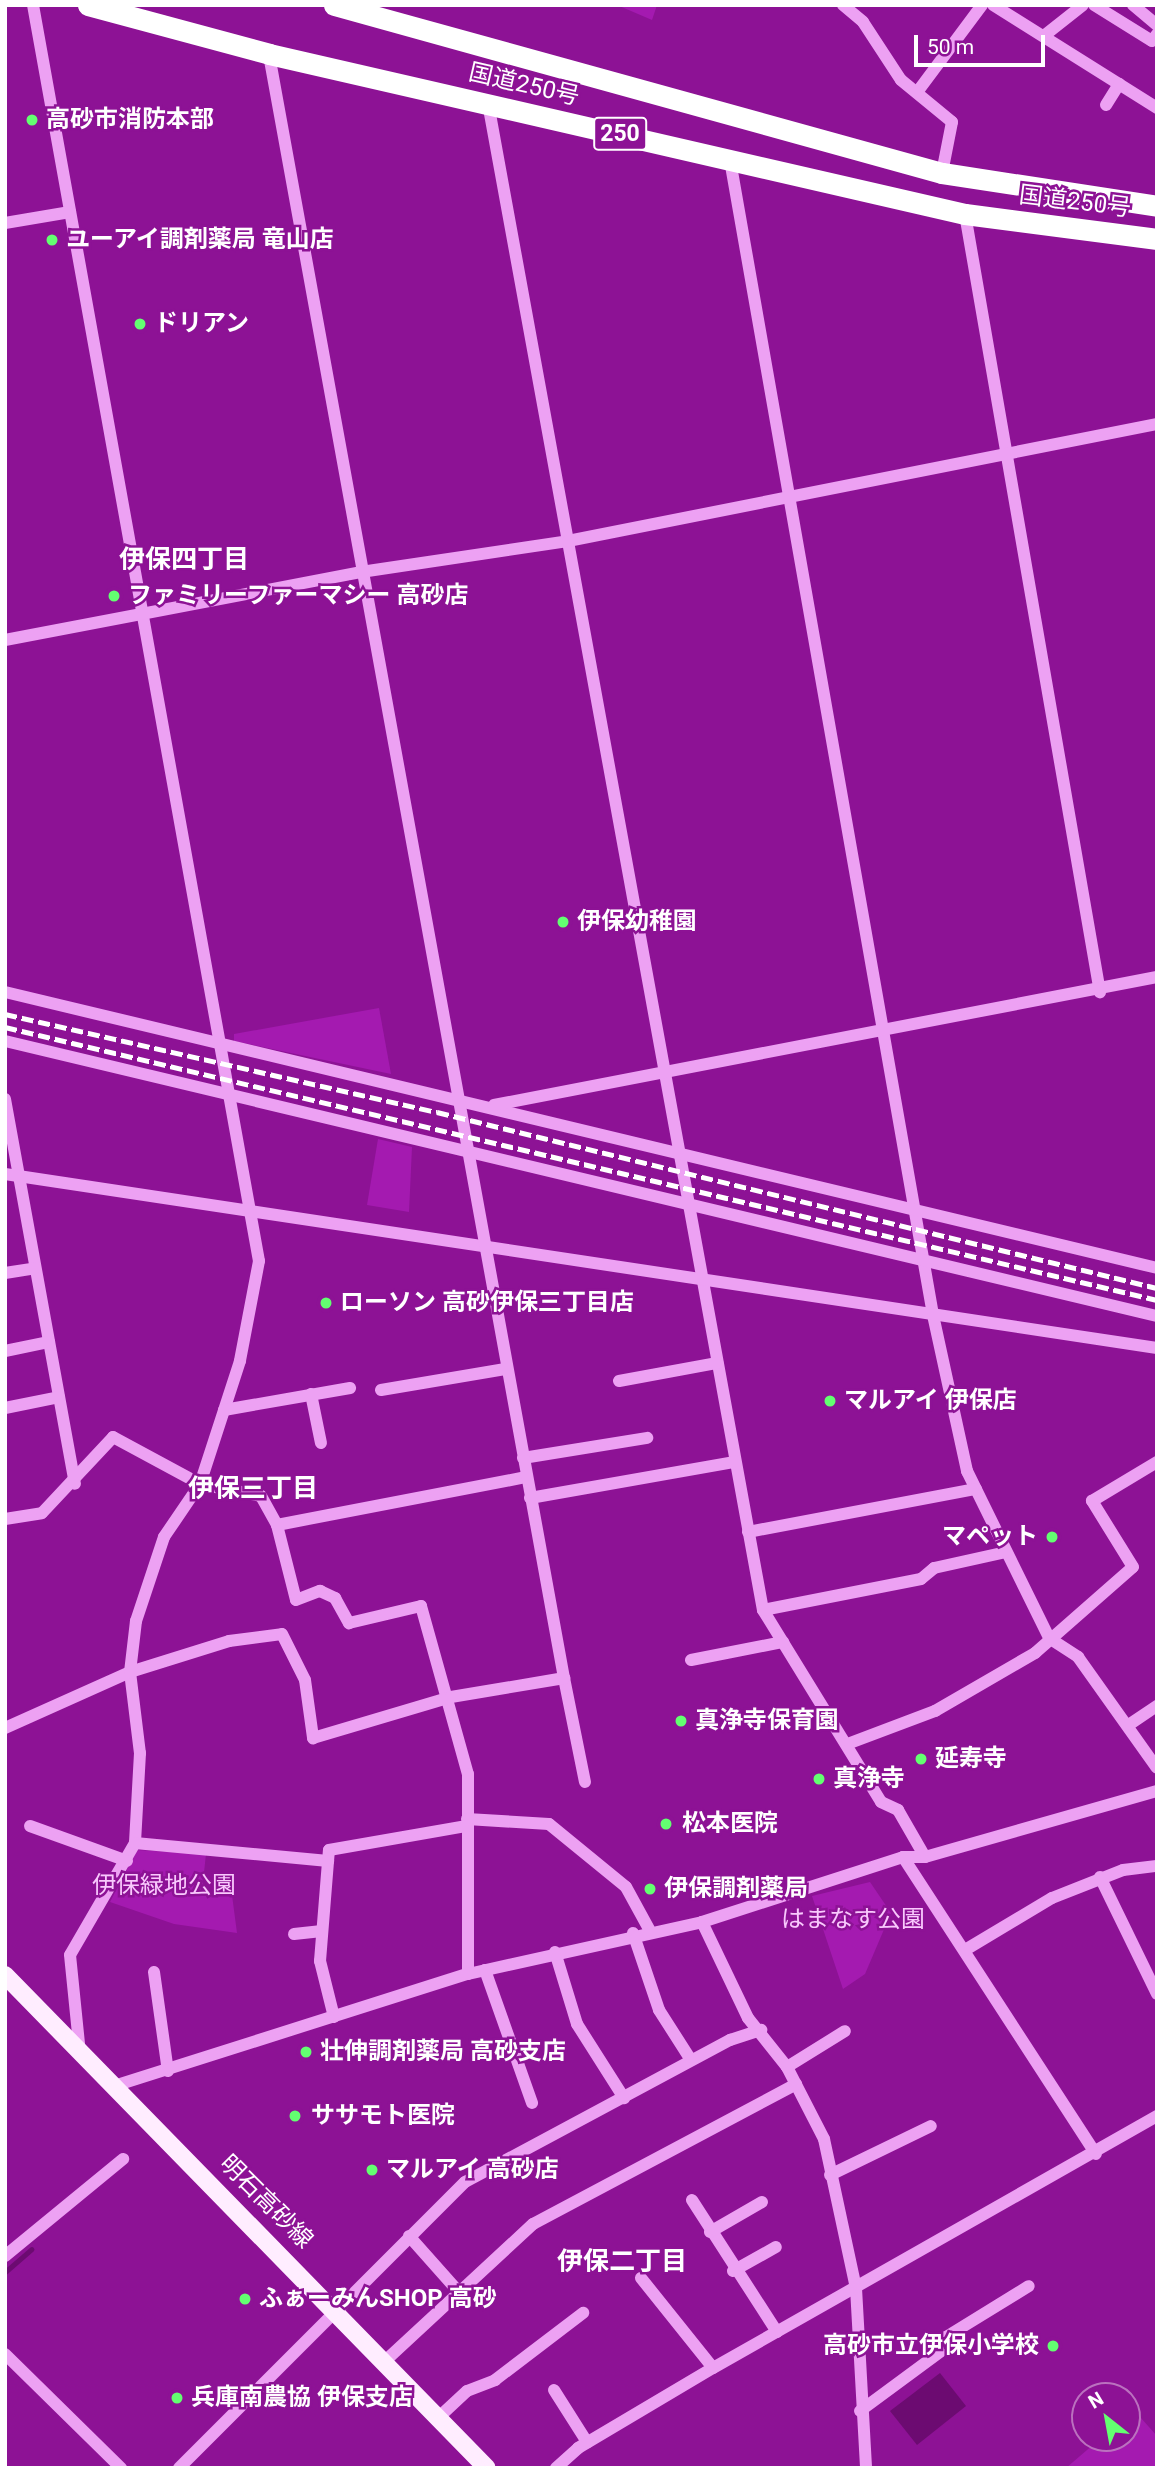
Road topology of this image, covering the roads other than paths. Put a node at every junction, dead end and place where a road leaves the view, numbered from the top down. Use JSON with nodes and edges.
{"nodes":[{"id":1,"x":33,"y":5,"type":"edge"},
{"id":2,"x":88,"y":5,"type":"edge"},
{"id":3,"x":334,"y":5,"type":"edge"},
{"id":4,"x":843,"y":5,"type":"edge"},
{"id":5,"x":982,"y":5,"type":"edge"},
{"id":6,"x":993,"y":5,"type":"edge"},
{"id":7,"x":1083,"y":5,"type":"edge"},
{"id":8,"x":1094,"y":5,"type":"edge"},
{"id":9,"x":1133,"y":5,"type":"edge"},
{"id":10,"x":1157,"y":25,"type":"edge"},
{"id":11,"x":1157,"y":34,"type":"edge"},
{"id":12,"x":1045,"y":35,"type":"junction"},
{"id":13,"x":269,"y":54,"type":"junction"},
{"id":14,"x":1119,"y":84,"type":"junction"},
{"id":15,"x":918,"y":91,"type":"junction"},
{"id":16,"x":488,"y":103,"type":"junction"},
{"id":17,"x":1105,"y":104,"type":"dead end"},
{"id":18,"x":1157,"y":108,"type":"edge"},
{"id":19,"x":730,"y":160,"type":"junction"},
{"id":20,"x":942,"y":173,"type":"junction"},
{"id":21,"x":1157,"y":206,"type":"edge"},
{"id":22,"x":70,"y":212,"type":"junction"},
{"id":23,"x":965,"y":214,"type":"junction"},
{"id":24,"x":5,"y":223,"type":"edge"},
{"id":25,"x":1157,"y":239,"type":"edge"},
{"id":26,"x":1157,"y":424,"type":"edge"},
{"id":27,"x":1006,"y":456,"type":"junction"},
{"id":28,"x":787,"y":495,"type":"junction"},
{"id":29,"x":568,"y":541,"type":"junction"},
{"id":30,"x":361,"y":572,"type":"junction"},
{"id":31,"x":145,"y":616,"type":"junction"},
{"id":32,"x":5,"y":640,"type":"edge"},
{"id":33,"x":1157,"y":976,"type":"edge"},
{"id":34,"x":5,"y":992,"type":"edge"},
{"id":35,"x":1100,"y":992,"type":"junction"},
{"id":36,"x":885,"y":1033,"type":"junction"},
{"id":37,"x":222,"y":1040,"type":"junction"},
{"id":38,"x":5,"y":1041,"type":"edge"},
{"id":39,"x":662,"y":1071,"type":"junction"},
{"id":40,"x":232,"y":1093,"type":"junction"},
{"id":41,"x":454,"y":1098,"type":"junction"},
{"id":42,"x":5,"y":1099,"type":"edge"},
{"id":43,"x":489,"y":1107,"type":"junction"},
{"id":44,"x":464,"y":1148,"type":"junction"},
{"id":45,"x":683,"y":1151,"type":"junction"},
{"id":46,"x":5,"y":1174,"type":"edge"},
{"id":47,"x":19,"y":1177,"type":"junction"},
{"id":48,"x":691,"y":1204,"type":"junction"},
{"id":49,"x":915,"y":1206,"type":"junction"},
{"id":50,"x":253,"y":1210,"type":"junction"},
{"id":51,"x":483,"y":1246,"type":"junction"},
{"id":52,"x":926,"y":1261,"type":"junction"},
{"id":53,"x":35,"y":1268,"type":"junction"},
{"id":54,"x":1157,"y":1268,"type":"edge"},
{"id":55,"x":5,"y":1273,"type":"edge"},
{"id":56,"x":702,"y":1279,"type":"junction"},
{"id":57,"x":933,"y":1315,"type":"junction"},
{"id":58,"x":1157,"y":1316,"type":"edge"},
{"id":59,"x":49,"y":1342,"type":"junction"},
{"id":60,"x":1157,"y":1348,"type":"edge"},
{"id":61,"x":5,"y":1352,"type":"edge"},
{"id":62,"x":717,"y":1363,"type":"junction"},
{"id":63,"x":505,"y":1368,"type":"junction"},
{"id":64,"x":619,"y":1381,"type":"dead end"},
{"id":65,"x":350,"y":1388,"type":"dead end"},
{"id":66,"x":382,"y":1390,"type":"dead end"},
{"id":67,"x":311,"y":1394,"type":"junction"},
{"id":68,"x":59,"y":1397,"type":"junction"},
{"id":69,"x":5,"y":1408,"type":"edge"},
{"id":70,"x":224,"y":1410,"type":"junction"},
{"id":71,"x":620,"y":1428,"type":"dead end"},
{"id":72,"x":647,"y":1438,"type":"dead end"},
{"id":73,"x":622,"y":1442,"type":"junction"},
{"id":74,"x":321,"y":1443,"type":"dead end"},
{"id":75,"x":523,"y":1458,"type":"junction"},
{"id":76,"x":735,"y":1462,"type":"junction"},
{"id":77,"x":1157,"y":1462,"type":"edge"},
{"id":78,"x":526,"y":1477,"type":"junction"},
{"id":79,"x":75,"y":1484,"type":"junction"},
{"id":80,"x":200,"y":1484,"type":"junction"},
{"id":81,"x":976,"y":1489,"type":"junction"},
{"id":82,"x":530,"y":1498,"type":"junction"},
{"id":83,"x":5,"y":1519,"type":"edge"},
{"id":84,"x":277,"y":1524,"type":"junction"},
{"id":85,"x":748,"y":1532,"type":"junction"},
{"id":86,"x":1006,"y":1552,"type":"junction"},
{"id":87,"x":763,"y":1610,"type":"junction"},
{"id":88,"x":1049,"y":1638,"type":"junction"},
{"id":89,"x":783,"y":1642,"type":"junction"},
{"id":90,"x":691,"y":1660,"type":"dead end"},
{"id":91,"x":130,"y":1672,"type":"junction"},
{"id":92,"x":564,"y":1678,"type":"junction"},
{"id":93,"x":451,"y":1697,"type":"junction"},
{"id":94,"x":1157,"y":1706,"type":"edge"},
{"id":95,"x":1130,"y":1724,"type":"junction"},
{"id":96,"x":5,"y":1728,"type":"edge"},
{"id":97,"x":850,"y":1743,"type":"junction"},
{"id":98,"x":1157,"y":1768,"type":"edge"},
{"id":99,"x":585,"y":1782,"type":"dead end"},
{"id":100,"x":1157,"y":1791,"type":"edge"},
{"id":101,"x":467,"y":1823,"type":"junction"},
{"id":102,"x":30,"y":1826,"type":"dead end"},
{"id":103,"x":135,"y":1843,"type":"junction"},
{"id":104,"x":903,"y":1857,"type":"junction"},
{"id":105,"x":925,"y":1857,"type":"junction"},
{"id":106,"x":127,"y":1861,"type":"junction"},
{"id":107,"x":328,"y":1861,"type":"junction"},
{"id":108,"x":1157,"y":1866,"type":"edge"},
{"id":109,"x":1100,"y":1877,"type":"junction"},
{"id":110,"x":702,"y":1922,"type":"junction"},
{"id":111,"x":649,"y":1929,"type":"junction"},
{"id":112,"x":323,"y":1931,"type":"junction"},
{"id":113,"x":633,"y":1933,"type":"junction"},
{"id":114,"x":294,"y":1934,"type":"dead end"},
{"id":115,"x":964,"y":1950,"type":"junction"},
{"id":116,"x":555,"y":1952,"type":"junction"},
{"id":117,"x":485,"y":1970,"type":"junction"},
{"id":118,"x":154,"y":1972,"type":"dead end"},
{"id":119,"x":468,"y":1974,"type":"junction"},
{"id":120,"x":5,"y":1975,"type":"edge"},
{"id":121,"x":1157,"y":1994,"type":"edge"},
{"id":122,"x":334,"y":2017,"type":"junction"},
{"id":123,"x":761,"y":2031,"type":"junction"},
{"id":124,"x":845,"y":2031,"type":"dead end"},
{"id":125,"x":80,"y":2053,"type":"junction"},
{"id":126,"x":691,"y":2060,"type":"junction"},
{"id":127,"x":787,"y":2067,"type":"junction"},
{"id":128,"x":168,"y":2071,"type":"junction"},
{"id":129,"x":796,"y":2084,"type":"junction"},
{"id":130,"x":114,"y":2086,"type":"junction"},
{"id":131,"x":624,"y":2098,"type":"junction"},
{"id":132,"x":532,"y":2103,"type":"dead end"},
{"id":133,"x":1157,"y":2116,"type":"edge"},
{"id":134,"x":931,"y":2126,"type":"dead end"},
{"id":135,"x":1096,"y":2154,"type":"junction"},
{"id":136,"x":123,"y":2159,"type":"dead end"},
{"id":137,"x":830,"y":2175,"type":"junction"},
{"id":138,"x":692,"y":2200,"type":"dead end"},
{"id":139,"x":762,"y":2202,"type":"dead end"},
{"id":140,"x":710,"y":2232,"type":"junction"},
{"id":141,"x":409,"y":2236,"type":"junction"},
{"id":142,"x":776,"y":2247,"type":"dead end"},
{"id":143,"x":5,"y":2256,"type":"edge"},
{"id":144,"x":733,"y":2271,"type":"junction"},
{"id":145,"x":640,"y":2278,"type":"dead end"},
{"id":146,"x":1029,"y":2286,"type":"dead end"},
{"id":147,"x":856,"y":2288,"type":"junction"},
{"id":148,"x":457,"y":2290,"type":"junction"},
{"id":149,"x":334,"y":2307,"type":"junction"},
{"id":150,"x":583,"y":2313,"type":"dead end"},
{"id":151,"x":776,"y":2333,"type":"junction"},
{"id":152,"x":5,"y":2354,"type":"edge"},
{"id":153,"x":385,"y":2361,"type":"junction"},
{"id":154,"x":713,"y":2368,"type":"junction"},
{"id":155,"x":554,"y":2390,"type":"dead end"},
{"id":156,"x":860,"y":2411,"type":"junction"},
{"id":157,"x":439,"y":2417,"type":"junction"},
{"id":158,"x":587,"y":2442,"type":"junction"},
{"id":159,"x":121,"y":2468,"type":"edge"},
{"id":160,"x":179,"y":2468,"type":"edge"},
{"id":161,"x":487,"y":2468,"type":"edge"},
{"id":162,"x":556,"y":2468,"type":"edge"},
{"id":163,"x":866,"y":2468,"type":"edge"}],
"edges":[{"from":1,"to":22,"type":"street"},
{"from":2,"to":13,"type":"highway","name":"国道250号","number":"250"},
{"from":3,"to":20,"type":"highway","name":"国道250号","number":"250"},
{"from":4,"to":15,"type":"street"},
{"from":5,"to":15,"type":"street"},
{"from":6,"to":12,"type":"street"},
{"from":7,"to":12,"type":"street"},
{"from":8,"to":11,"type":"street"},
{"from":9,"to":10,"type":"street"},
{"from":12,"to":14,"type":"street"},
{"from":13,"to":16,"type":"highway","name":"国道250号","number":"250"},
{"from":13,"to":30,"type":"street"},
{"from":14,"to":17,"type":"street"},
{"from":14,"to":18,"type":"street"},
{"from":15,"to":20,"type":"street"},
{"from":16,"to":19,"type":"highway","name":"国道250号","number":"250"},
{"from":16,"to":29,"type":"street"},
{"from":19,"to":23,"type":"highway","name":"国道250号","number":"250"},
{"from":19,"to":28,"type":"street"},
{"from":20,"to":21,"type":"highway","name":"国道250号","number":"250"},
{"from":22,"to":24,"type":"street"},
{"from":22,"to":31,"type":"street"},
{"from":23,"to":25,"type":"highway","name":"国道250号","number":"250"},
{"from":23,"to":27,"type":"street"},
{"from":26,"to":27,"type":"street"},
{"from":27,"to":28,"type":"street"},
{"from":27,"to":35,"type":"street"},
{"from":28,"to":29,"type":"street"},
{"from":28,"to":36,"type":"street"},
{"from":29,"to":30,"type":"street"},
{"from":29,"to":39,"type":"street"},
{"from":30,"to":31,"type":"street"},
{"from":30,"to":41,"type":"street"},
{"from":31,"to":32,"type":"street"},
{"from":31,"to":37,"type":"street"},
{"from":33,"to":35,"type":"street"},
{"from":34,"to":37,"type":"street"},
{"from":35,"to":36,"type":"street"},
{"from":36,"to":39,"type":"street"},
{"from":36,"to":49,"type":"street"},
{"from":37,"to":40,"type":"street"},
{"from":37,"to":41,"type":"street"},
{"from":38,"to":40,"type":"street"},
{"from":39,"to":43,"type":"street"},
{"from":39,"to":45,"type":"street"},
{"from":40,"to":44,"type":"street"},
{"from":40,"to":50,"type":"street"},
{"from":41,"to":43,"type":"street"},
{"from":41,"to":44,"type":"street"},
{"from":42,"to":47,"type":"street"},
{"from":43,"to":45,"type":"street"},
{"from":44,"to":48,"type":"street"},
{"from":44,"to":51,"type":"street"},
{"from":45,"to":48,"type":"street"},
{"from":45,"to":49,"type":"street"},
{"from":46,"to":47,"type":"street"},
{"from":47,"to":50,"type":"street"},
{"from":47,"to":53,"type":"street"},
{"from":48,"to":52,"type":"street"},
{"from":48,"to":56,"type":"street"},
{"from":49,"to":52,"type":"street"},
{"from":49,"to":54,"type":"street"},
{"from":50,"to":51,"type":"street"},
{"from":50,"to":70,"type":"street"},
{"from":51,"to":56,"type":"street"},
{"from":51,"to":63,"type":"street"},
{"from":52,"to":57,"type":"street"},
{"from":52,"to":58,"type":"street"},
{"from":53,"to":55,"type":"street"},
{"from":53,"to":59,"type":"street"},
{"from":56,"to":57,"type":"street"},
{"from":56,"to":62,"type":"street"},
{"from":57,"to":60,"type":"street"},
{"from":57,"to":81,"type":"street"},
{"from":59,"to":61,"type":"street"},
{"from":59,"to":68,"type":"street"},
{"from":62,"to":64,"type":"street"},
{"from":62,"to":76,"type":"street"},
{"from":63,"to":66,"type":"street"},
{"from":63,"to":75,"type":"street"},
{"from":65,"to":67,"type":"street"},
{"from":67,"to":70,"type":"street"},
{"from":67,"to":74,"type":"street"},
{"from":68,"to":69,"type":"street"},
{"from":68,"to":79,"type":"street"},
{"from":70,"to":80,"type":"street"},
{"from":71,"to":73,"type":"street"},
{"from":72,"to":73,"type":"street"},
{"from":73,"to":75,"type":"street"},
{"from":75,"to":78,"type":"street"},
{"from":76,"to":82,"type":"street"},
{"from":76,"to":85,"type":"street"},
{"from":77,"to":88,"type":"street"},
{"from":78,"to":82,"type":"street"},
{"from":78,"to":84,"type":"street"},
{"from":79,"to":80,"type":"street"},
{"from":79,"to":83,"type":"street"},
{"from":80,"to":84,"type":"street"},
{"from":80,"to":91,"type":"street"},
{"from":81,"to":85,"type":"street"},
{"from":81,"to":86,"type":"street"},
{"from":82,"to":92,"type":"street"},
{"from":84,"to":93,"type":"street"},
{"from":85,"to":87,"type":"street"},
{"from":86,"to":87,"type":"street"},
{"from":86,"to":88,"type":"street"},
{"from":87,"to":89,"type":"street"},
{"from":88,"to":95,"type":"street"},
{"from":88,"to":97,"type":"street"},
{"from":89,"to":90,"type":"street"},
{"from":89,"to":97,"type":"street"},
{"from":91,"to":93,"type":"street"},
{"from":91,"to":96,"type":"street"},
{"from":91,"to":103,"type":"street"},
{"from":92,"to":93,"type":"street"},
{"from":92,"to":99,"type":"street"},
{"from":93,"to":101,"type":"street"},
{"from":94,"to":95,"type":"street"},
{"from":95,"to":98,"type":"street"},
{"from":97,"to":105,"type":"street"},
{"from":100,"to":105,"type":"street"},
{"from":101,"to":107,"type":"street"},
{"from":101,"to":111,"type":"street"},
{"from":101,"to":119,"type":"street"},
{"from":102,"to":106,"type":"street"},
{"from":103,"to":106,"type":"street"},
{"from":103,"to":107,"type":"street"},
{"from":104,"to":105,"type":"street"},
{"from":104,"to":110,"type":"street"},
{"from":104,"to":115,"type":"street"},
{"from":106,"to":125,"type":"street"},
{"from":107,"to":112,"type":"street"},
{"from":108,"to":109,"type":"street"},
{"from":109,"to":115,"type":"street"},
{"from":109,"to":121,"type":"street"},
{"from":110,"to":111,"type":"street"},
{"from":110,"to":123,"type":"street"},
{"from":111,"to":113,"type":"street"},
{"from":112,"to":114,"type":"street"},
{"from":112,"to":122,"type":"street"},
{"from":113,"to":116,"type":"street"},
{"from":113,"to":126,"type":"street"},
{"from":115,"to":135,"type":"street"},
{"from":116,"to":117,"type":"street"},
{"from":116,"to":131,"type":"street"},
{"from":117,"to":119,"type":"street"},
{"from":117,"to":132,"type":"street"},
{"from":118,"to":128,"type":"street"},
{"from":119,"to":122,"type":"street"},
{"from":120,"to":125,"type":"main road","name":"明石高砂線"},
{"from":122,"to":128,"type":"street"},
{"from":123,"to":126,"type":"street"},
{"from":123,"to":127,"type":"street"},
{"from":124,"to":127,"type":"street"},
{"from":125,"to":130,"type":"main road","name":"明石高砂線"},
{"from":126,"to":131,"type":"street"},
{"from":127,"to":129,"type":"street"},
{"from":128,"to":130,"type":"street"},
{"from":129,"to":137,"type":"street"},
{"from":129,"to":148,"type":"street"},
{"from":130,"to":149,"type":"main road","name":"明石高砂線"},
{"from":131,"to":141,"type":"street"},
{"from":133,"to":135,"type":"street"},
{"from":134,"to":137,"type":"street"},
{"from":135,"to":147,"type":"street"},
{"from":136,"to":143,"type":"street"},
{"from":137,"to":147,"type":"street"},
{"from":138,"to":140,"type":"street"},
{"from":139,"to":140,"type":"street"},
{"from":140,"to":144,"type":"street"},
{"from":141,"to":148,"type":"street"},
{"from":141,"to":149,"type":"street"},
{"from":142,"to":144,"type":"street"},
{"from":144,"to":151,"type":"street"},
{"from":145,"to":154,"type":"street"},
{"from":146,"to":156,"type":"street"},
{"from":147,"to":151,"type":"street"},
{"from":147,"to":156,"type":"street"},
{"from":148,"to":153,"type":"street"},
{"from":149,"to":153,"type":"main road","name":"明石高砂線"},
{"from":149,"to":160,"type":"street"},
{"from":150,"to":157,"type":"street"},
{"from":151,"to":154,"type":"street"},
{"from":152,"to":159,"type":"street"},
{"from":153,"to":157,"type":"main road","name":"明石高砂線"},
{"from":154,"to":158,"type":"street"},
{"from":155,"to":158,"type":"street"},
{"from":156,"to":163,"type":"street"},
{"from":157,"to":161,"type":"main road","name":"明石高砂線"},
{"from":158,"to":162,"type":"street"}]}
